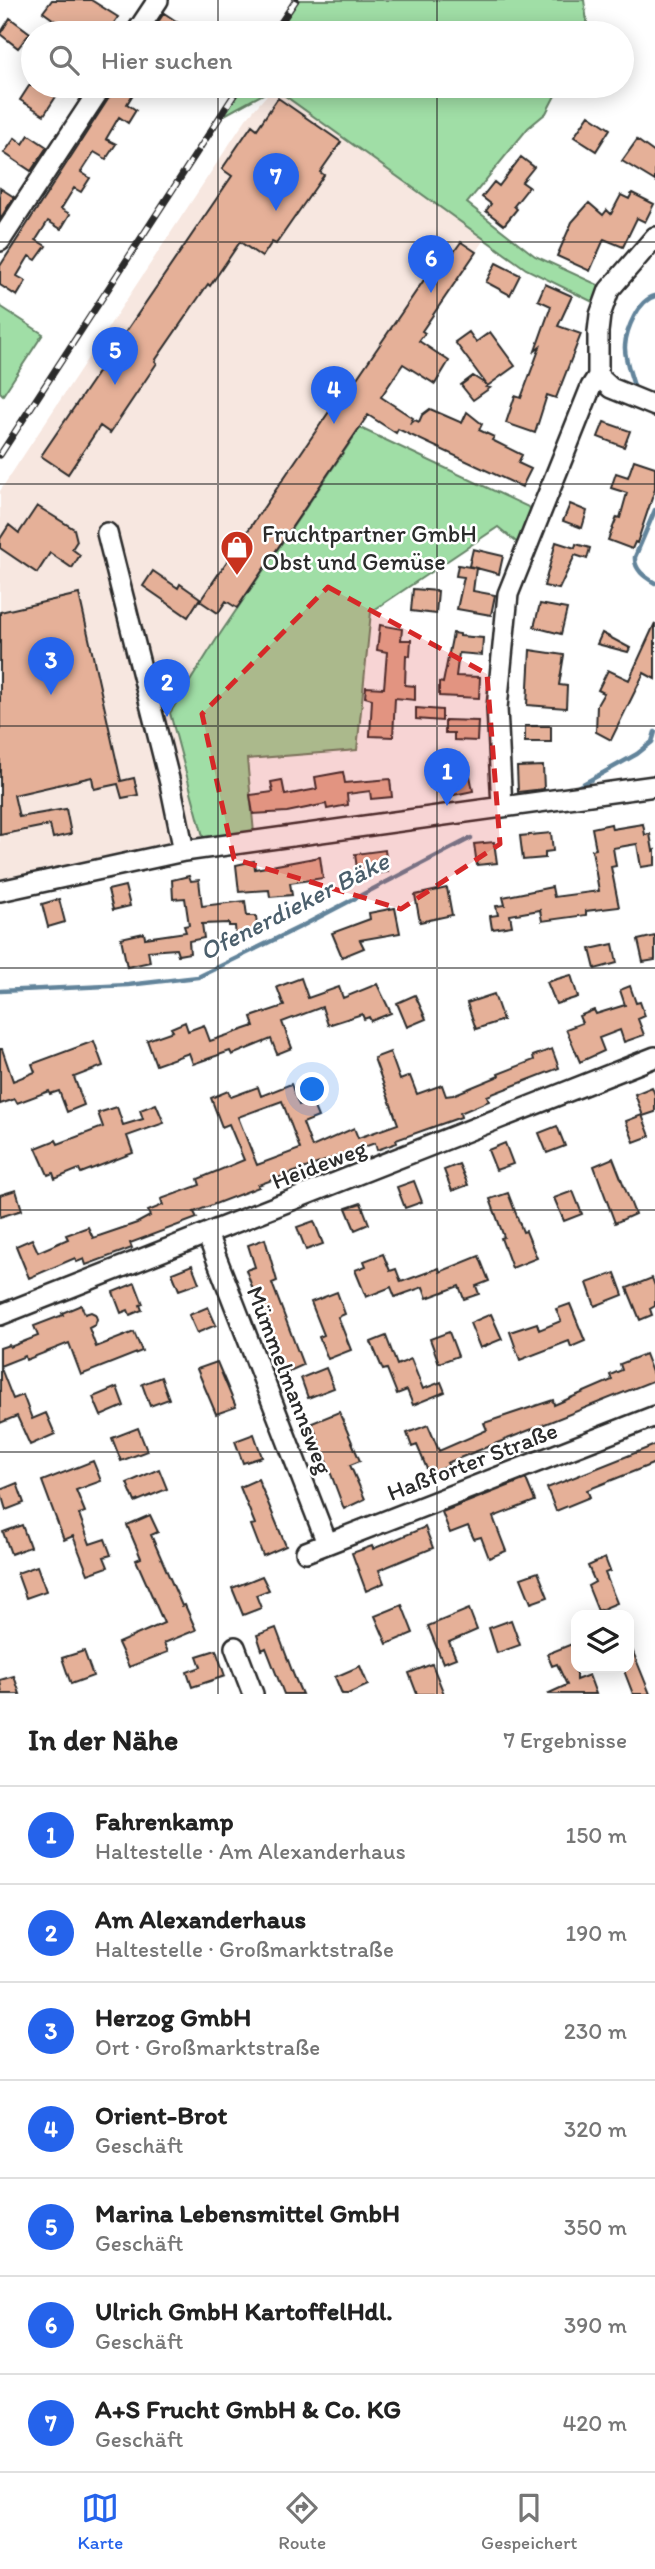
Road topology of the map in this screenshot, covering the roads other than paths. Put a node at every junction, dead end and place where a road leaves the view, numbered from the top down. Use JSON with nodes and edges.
{"nodes":[{"id":1,"x":158,"y":0,"type":"edge"},
{"id":2,"x":144,"y":21,"type":"edge"},
{"id":3,"x":94,"y":98,"type":"edge"},
{"id":4,"x":655,"y":237,"type":"edge"},
{"id":5,"x":0,"y":242,"type":"edge"},
{"id":6,"x":598,"y":376,"type":"junction"},
{"id":7,"x":655,"y":406,"type":"edge"},
{"id":8,"x":107,"y":533,"type":"dead end"},
{"id":9,"x":655,"y":786,"type":"edge"},
{"id":10,"x":502,"y":807,"type":"junction"},
{"id":11,"x":184,"y":851,"type":"junction"},
{"id":12,"x":0,"y":891,"type":"edge"},
{"id":13,"x":655,"y":1057,"type":"edge"},
{"id":14,"x":207,"y":1234,"type":"junction"},
{"id":15,"x":0,"y":1315,"type":"edge"},
{"id":16,"x":655,"y":1416,"type":"edge"},
{"id":17,"x":327,"y":1543,"type":"junction"},
{"id":18,"x":306,"y":1552,"type":"dead end"},
{"id":19,"x":235,"y":1647,"type":"dead end"},
{"id":20,"x":253,"y":1694,"type":"edge"}],
"edges":[{"from":1,"to":2,"type":"street"},
{"from":3,"to":5,"type":"street"},
{"from":4,"to":6,"type":"street"},
{"from":6,"to":7,"type":"street"},
{"from":6,"to":10,"type":"street"},
{"from":8,"to":11,"type":"street"},
{"from":9,"to":10,"type":"street"},
{"from":10,"to":11,"type":"street"},
{"from":11,"to":12,"type":"street"},
{"from":13,"to":14,"type":"street","name":"Heideweg"},
{"from":14,"to":15,"type":"street","name":"Heideweg"},
{"from":14,"to":17,"type":"street","name":"Mümmelmannsweg"},
{"from":16,"to":17,"type":"street","name":"Haßforter Straße"},
{"from":17,"to":18,"type":"street","name":"Haßforter Straße"},
{"from":19,"to":20,"type":"street"}]}
